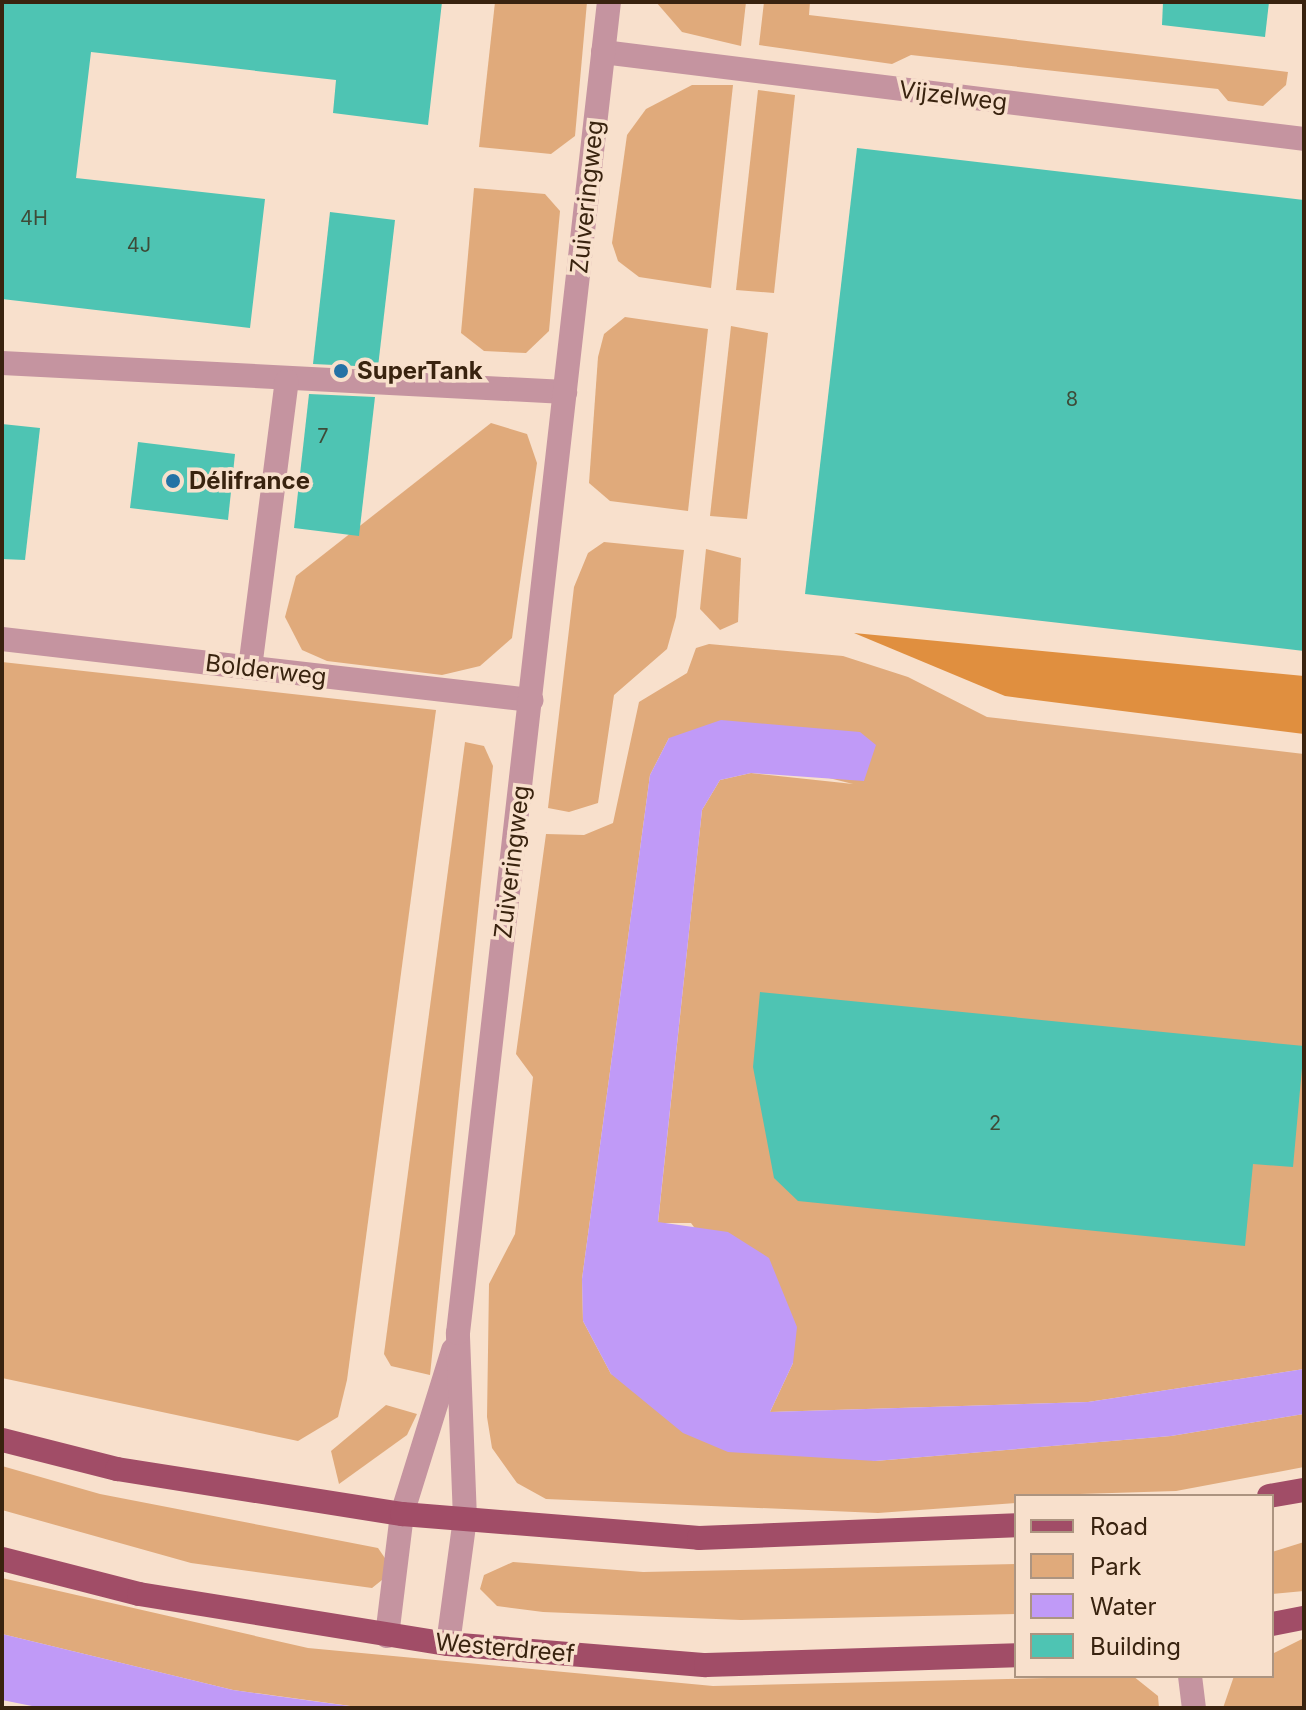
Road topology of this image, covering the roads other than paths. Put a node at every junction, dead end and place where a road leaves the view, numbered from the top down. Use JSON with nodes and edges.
{"nodes":[{"id":1,"x":609,"y":2,"type":"edge"},
{"id":2,"x":603,"y":52,"type":"junction"},
{"id":3,"x":1304,"y":139,"type":"edge"},
{"id":4,"x":2,"y":363,"type":"edge"},
{"id":5,"x":287,"y":381,"type":"junction"},
{"id":6,"x":565,"y":392,"type":"junction"},
{"id":7,"x":2,"y":639,"type":"edge"},
{"id":8,"x":250,"y":668,"type":"junction"},
{"id":9,"x":531,"y":700,"type":"junction"},
{"id":10,"x":458,"y":1333,"type":"junction"},
{"id":11,"x":2,"y":1440,"type":"edge"},
{"id":12,"x":1304,"y":1490,"type":"edge"},
{"id":13,"x":1274,"y":1495,"type":"edge"},
{"id":14,"x":402,"y":1514,"type":"junction"},
{"id":15,"x":465,"y":1519,"type":"junction"},
{"id":16,"x":1014,"y":1525,"type":"edge"},
{"id":17,"x":2,"y":1559,"type":"edge"},
{"id":18,"x":1304,"y":1618,"type":"edge"},
{"id":19,"x":1274,"y":1624,"type":"edge"},
{"id":20,"x":387,"y":1636,"type":"junction"},
{"id":21,"x":448,"y":1644,"type":"junction"},
{"id":22,"x":1014,"y":1655,"type":"edge"},
{"id":23,"x":1190,"y":1678,"type":"edge"},
{"id":24,"x":1194,"y":1708,"type":"edge"}],
"edges":[{"from":1,"to":2,"type":"street","name":"Zuiveringweg"},
{"from":2,"to":3,"type":"street","name":"Vijzelweg"},
{"from":2,"to":6,"type":"street","name":"Zuiveringweg"},
{"from":4,"to":5,"type":"street"},
{"from":5,"to":6,"type":"street"},
{"from":5,"to":8,"type":"street"},
{"from":6,"to":9,"type":"street","name":"Zuiveringweg"},
{"from":7,"to":8,"type":"street","name":"Bolderweg"},
{"from":8,"to":9,"type":"street","name":"Bolderweg"},
{"from":9,"to":10,"type":"street","name":"Zuiveringweg"},
{"from":10,"to":14,"type":"street","name":"Zuiveringweg"},
{"from":10,"to":15,"type":"street","name":"Zuiveringweg"},
{"from":11,"to":14,"type":"main road"},
{"from":12,"to":13,"type":"main road"},
{"from":14,"to":15,"type":"main road"},
{"from":14,"to":20,"type":"street","name":"Zuiveringweg"},
{"from":15,"to":16,"type":"main road"},
{"from":15,"to":21,"type":"street","name":"Zuiveringweg"},
{"from":17,"to":20,"type":"main road","name":"Westerdreef"},
{"from":18,"to":19,"type":"main road"},
{"from":20,"to":21,"type":"main road","name":"Westerdreef"},
{"from":21,"to":22,"type":"main road","name":"Westerdreef"},
{"from":23,"to":24,"type":"street"}]}
